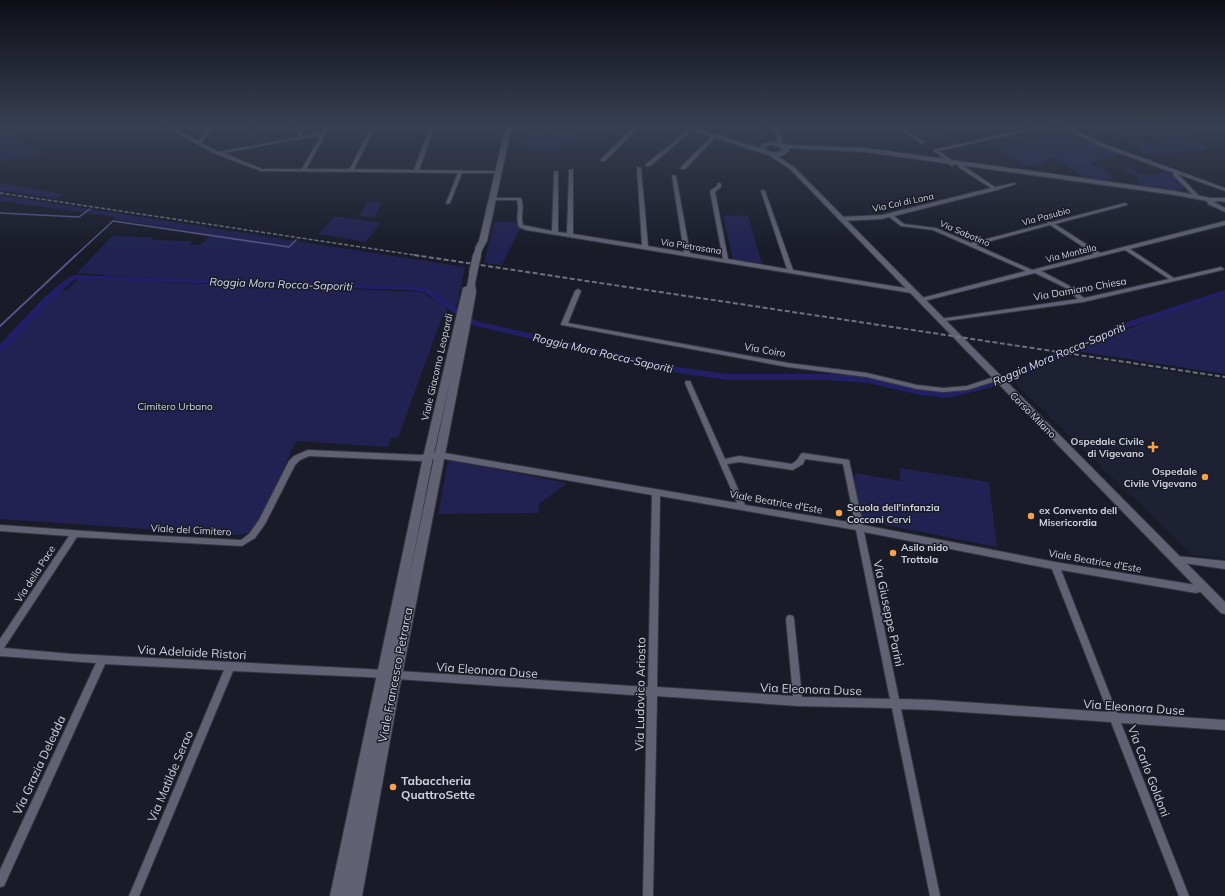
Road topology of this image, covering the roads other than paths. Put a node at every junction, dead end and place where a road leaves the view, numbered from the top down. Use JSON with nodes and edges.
{"nodes":[{"id":1,"x":253,"y":167,"type":"edge"},
{"id":2,"x":305,"y":167,"type":"edge"},
{"id":3,"x":353,"y":167,"type":"edge"},
{"id":4,"x":418,"y":167,"type":"edge"},
{"id":5,"x":497,"y":167,"type":"edge"},
{"id":6,"x":497,"y":167,"type":"edge"},
{"id":7,"x":963,"y":167,"type":"edge"},
{"id":8,"x":973,"y":167,"type":"edge"},
{"id":9,"x":973,"y":167,"type":"edge"},
{"id":10,"x":1161,"y":167,"type":"edge"},
{"id":11,"x":639,"y":168,"type":"dead end"},
{"id":12,"x":792,"y":168,"type":"edge"},
{"id":13,"x":1164,"y":168,"type":"junction"},
{"id":14,"x":571,"y":170,"type":"dead end"},
{"id":15,"x":303,"y":171,"type":"junction"},
{"id":16,"x":351,"y":171,"type":"junction"},
{"id":17,"x":416,"y":171,"type":"junction"},
{"id":18,"x":461,"y":171,"type":"junction"},
{"id":19,"x":496,"y":172,"type":"junction"},
{"id":20,"x":556,"y":172,"type":"dead end"},
{"id":21,"x":674,"y":176,"type":"dead end"},
{"id":22,"x":719,"y":184,"type":"dead end"},
{"id":23,"x":1014,"y":184,"type":"dead end"},
{"id":24,"x":995,"y":188,"type":"junction"},
{"id":25,"x":1225,"y":190,"type":"edge"},
{"id":26,"x":763,"y":191,"type":"dead end"},
{"id":27,"x":1198,"y":197,"type":"junction"},
{"id":28,"x":493,"y":199,"type":"junction"},
{"id":29,"x":1225,"y":200,"type":"edge"},
{"id":30,"x":1210,"y":201,"type":"junction"},
{"id":31,"x":448,"y":203,"type":"dead end"},
{"id":32,"x":1125,"y":204,"type":"dead end"},
{"id":33,"x":1224,"y":210,"type":"edge"},
{"id":34,"x":890,"y":215,"type":"junction"},
{"id":35,"x":841,"y":220,"type":"junction"},
{"id":36,"x":1050,"y":223,"type":"junction"},
{"id":37,"x":1225,"y":223,"type":"edge"},
{"id":38,"x":555,"y":233,"type":"junction"},
{"id":39,"x":570,"y":235,"type":"junction"},
{"id":40,"x":971,"y":245,"type":"junction"},
{"id":41,"x":645,"y":247,"type":"junction"},
{"id":42,"x":479,"y":248,"type":"junction"},
{"id":43,"x":1126,"y":248,"type":"junction"},
{"id":44,"x":687,"y":254,"type":"junction"},
{"id":45,"x":1099,"y":255,"type":"junction"},
{"id":46,"x":726,"y":261,"type":"junction"},
{"id":47,"x":1221,"y":269,"type":"dead end"},
{"id":48,"x":791,"y":272,"type":"junction"},
{"id":49,"x":1034,"y":272,"type":"junction"},
{"id":50,"x":1174,"y":280,"type":"junction"},
{"id":51,"x":578,"y":290,"type":"dead end"},
{"id":52,"x":911,"y":291,"type":"junction"},
{"id":53,"x":920,"y":300,"type":"junction"},
{"id":54,"x":1083,"y":300,"type":"junction"},
{"id":55,"x":940,"y":320,"type":"junction"},
{"id":56,"x":997,"y":378,"type":"junction"},
{"id":57,"x":688,"y":383,"type":"dead end"},
{"id":58,"x":433,"y":456,"type":"junction"},
{"id":59,"x":723,"y":462,"type":"junction"},
{"id":60,"x":656,"y":492,"type":"junction"},
{"id":61,"x":742,"y":507,"type":"junction"},
{"id":62,"x":0,"y":528,"type":"edge"},
{"id":63,"x":858,"y":528,"type":"junction"},
{"id":64,"x":75,"y":533,"type":"junction"},
{"id":65,"x":1176,"y":559,"type":"junction"},
{"id":66,"x":1225,"y":565,"type":"edge"},
{"id":67,"x":1055,"y":566,"type":"junction"},
{"id":68,"x":1204,"y":587,"type":"junction"},
{"id":69,"x":1225,"y":609,"type":"edge"},
{"id":70,"x":790,"y":619,"type":"dead end"},
{"id":71,"x":0,"y":647,"type":"edge"},
{"id":72,"x":0,"y":652,"type":"edge"},
{"id":73,"x":102,"y":660,"type":"junction"},
{"id":74,"x":230,"y":667,"type":"junction"},
{"id":75,"x":382,"y":674,"type":"junction"},
{"id":76,"x":395,"y":676,"type":"junction"},
{"id":77,"x":653,"y":692,"type":"junction"},
{"id":78,"x":798,"y":701,"type":"junction"},
{"id":79,"x":896,"y":704,"type":"junction"},
{"id":80,"x":1115,"y":718,"type":"junction"},
{"id":81,"x":1225,"y":725,"type":"edge"},
{"id":82,"x":0,"y":882,"type":"edge"},
{"id":83,"x":134,"y":896,"type":"edge"},
{"id":84,"x":338,"y":896,"type":"edge"},
{"id":85,"x":354,"y":896,"type":"edge"},
{"id":86,"x":648,"y":896,"type":"edge"},
{"id":87,"x":935,"y":896,"type":"edge"},
{"id":88,"x":1184,"y":896,"type":"edge"}],
"edges":[{"from":1,"to":15,"type":"street"},
{"from":2,"to":15,"type":"street"},
{"from":3,"to":16,"type":"street"},
{"from":4,"to":17,"type":"street"},
{"from":5,"to":19,"type":"main road","name":"Viale Giacomo Leopardi"},
{"from":6,"to":19,"type":"main road","name":"Viale Giacomo Leopardi"},
{"from":7,"to":24,"type":"street"},
{"from":8,"to":27,"type":"main road"},
{"from":9,"to":30,"type":"main road"},
{"from":10,"to":13,"type":"street"},
{"from":11,"to":41,"type":"street"},
{"from":12,"to":35,"type":"street","name":"Corso Milano"},
{"from":13,"to":25,"type":"street"},
{"from":13,"to":27,"type":"street"},
{"from":14,"to":39,"type":"street"},
{"from":15,"to":16,"type":"street"},
{"from":16,"to":17,"type":"street"},
{"from":17,"to":18,"type":"street"},
{"from":18,"to":19,"type":"street"},
{"from":18,"to":31,"type":"street"},
{"from":19,"to":28,"type":"main road","name":"Viale Giacomo Leopardi"},
{"from":19,"to":42,"type":"main road","name":"Viale Giacomo Leopardi"},
{"from":20,"to":38,"type":"street"},
{"from":21,"to":44,"type":"street"},
{"from":22,"to":46,"type":"street"},
{"from":23,"to":24,"type":"street","name":"Via Col di Lana"},
{"from":24,"to":34,"type":"street","name":"Via Col di Lana"},
{"from":26,"to":48,"type":"street"},
{"from":27,"to":30,"type":"main road"},
{"from":28,"to":38,"type":"street","name":"Via Pietrasana"},
{"from":28,"to":42,"type":"main road","name":"Viale Giacomo Leopardi"},
{"from":29,"to":30,"type":"main road"},
{"from":30,"to":33,"type":"main road"},
{"from":32,"to":36,"type":"street","name":"Via Pasubio"},
{"from":34,"to":35,"type":"street","name":"Via Col di Lana"},
{"from":34,"to":40,"type":"street","name":"Via Sabotino"},
{"from":35,"to":52,"type":"street","name":"Corso Milano"},
{"from":36,"to":40,"type":"street","name":"Via Pasubio"},
{"from":36,"to":45,"type":"street"},
{"from":37,"to":43,"type":"street","name":"Via Montello"},
{"from":38,"to":39,"type":"street","name":"Via Pietrasana"},
{"from":39,"to":41,"type":"street","name":"Via Pietrasana"},
{"from":40,"to":49,"type":"street","name":"Via Sabotino"},
{"from":41,"to":44,"type":"street","name":"Via Pietrasana"},
{"from":42,"to":58,"type":"main road","name":"Viale Giacomo Leopardi","bridge":true},
{"from":43,"to":45,"type":"street","name":"Via Montello"},
{"from":43,"to":50,"type":"street"},
{"from":44,"to":46,"type":"street","name":"Via Pietrasana"},
{"from":45,"to":49,"type":"street","name":"Via Montello"},
{"from":46,"to":48,"type":"street","name":"Via Pietrasana"},
{"from":47,"to":50,"type":"street","name":"Via Damiano Chiesa"},
{"from":48,"to":52,"type":"street","name":"Via Pietrasana"},
{"from":49,"to":53,"type":"street","name":"Via Montello"},
{"from":49,"to":54,"type":"street","name":"Via Sabotino"},
{"from":50,"to":54,"type":"street","name":"Via Damiano Chiesa"},
{"from":51,"to":56,"type":"street","name":"Via Coiro"},
{"from":52,"to":53,"type":"street","name":"Corso Milano"},
{"from":53,"to":55,"type":"street","name":"Corso Milano"},
{"from":54,"to":55,"type":"street","name":"Via Damiano Chiesa"},
{"from":55,"to":56,"type":"street","name":"Corso Milano"},
{"from":56,"to":65,"type":"street","name":"Corso Milano"},
{"from":57,"to":59,"type":"street"},
{"from":58,"to":60,"type":"street","name":"Viale Beatrice d'Este"},
{"from":58,"to":64,"type":"street","name":"Viale del Cimitero"},
{"from":58,"to":75,"type":"main road","name":"Viale Francesco Petrarca"},
{"from":58,"to":76,"type":"main road","name":"Viale Francesco Petrarca"},
{"from":59,"to":61,"type":"street"},
{"from":59,"to":63,"type":"street","name":"Via Giuseppe Parini"},
{"from":60,"to":61,"type":"street","name":"Viale Beatrice d'Este"},
{"from":60,"to":77,"type":"street","name":"Via Ludovico Ariosto"},
{"from":61,"to":63,"type":"street","name":"Viale Beatrice d'Este"},
{"from":62,"to":64,"type":"street","name":"Viale del Cimitero"},
{"from":63,"to":67,"type":"street","name":"Viale Beatrice d'Este"},
{"from":63,"to":79,"type":"street","name":"Via Giuseppe Parini"},
{"from":64,"to":71,"type":"street","name":"Via della Pace"},
{"from":65,"to":66,"type":"street"},
{"from":65,"to":68,"type":"street","name":"Corso Milano"},
{"from":67,"to":68,"type":"street","name":"Viale Beatrice d'Este"},
{"from":67,"to":80,"type":"street","name":"Via Carlo Goldoni"},
{"from":68,"to":69,"type":"street","name":"Corso Milano"},
{"from":70,"to":78,"type":"street"},
{"from":72,"to":73,"type":"street","name":"Via Adelaide Ristori"},
{"from":73,"to":74,"type":"street","name":"Via Adelaide Ristori"},
{"from":73,"to":82,"type":"street","name":"Via Grazia Deledda"},
{"from":74,"to":75,"type":"street","name":"Via Adelaide Ristori"},
{"from":74,"to":83,"type":"street","name":"Via Matilde Serao"},
{"from":75,"to":76,"type":"street","name":"Via Adelaide Ristori"},
{"from":75,"to":84,"type":"main road","name":"Viale Francesco Petrarca"},
{"from":76,"to":77,"type":"street","name":"Via Eleonora Duse"},
{"from":76,"to":85,"type":"main road","name":"Viale Francesco Petrarca"},
{"from":77,"to":78,"type":"street","name":"Via Eleonora Duse"},
{"from":77,"to":86,"type":"street","name":"Via Ludovico Ariosto"},
{"from":78,"to":79,"type":"street","name":"Via Eleonora Duse"},
{"from":79,"to":80,"type":"street","name":"Via Eleonora Duse"},
{"from":79,"to":87,"type":"street","name":"Via Giuseppe Parini"},
{"from":80,"to":81,"type":"street","name":"Via Eleonora Duse"},
{"from":80,"to":88,"type":"street","name":"Via Carlo Goldoni"}]}
